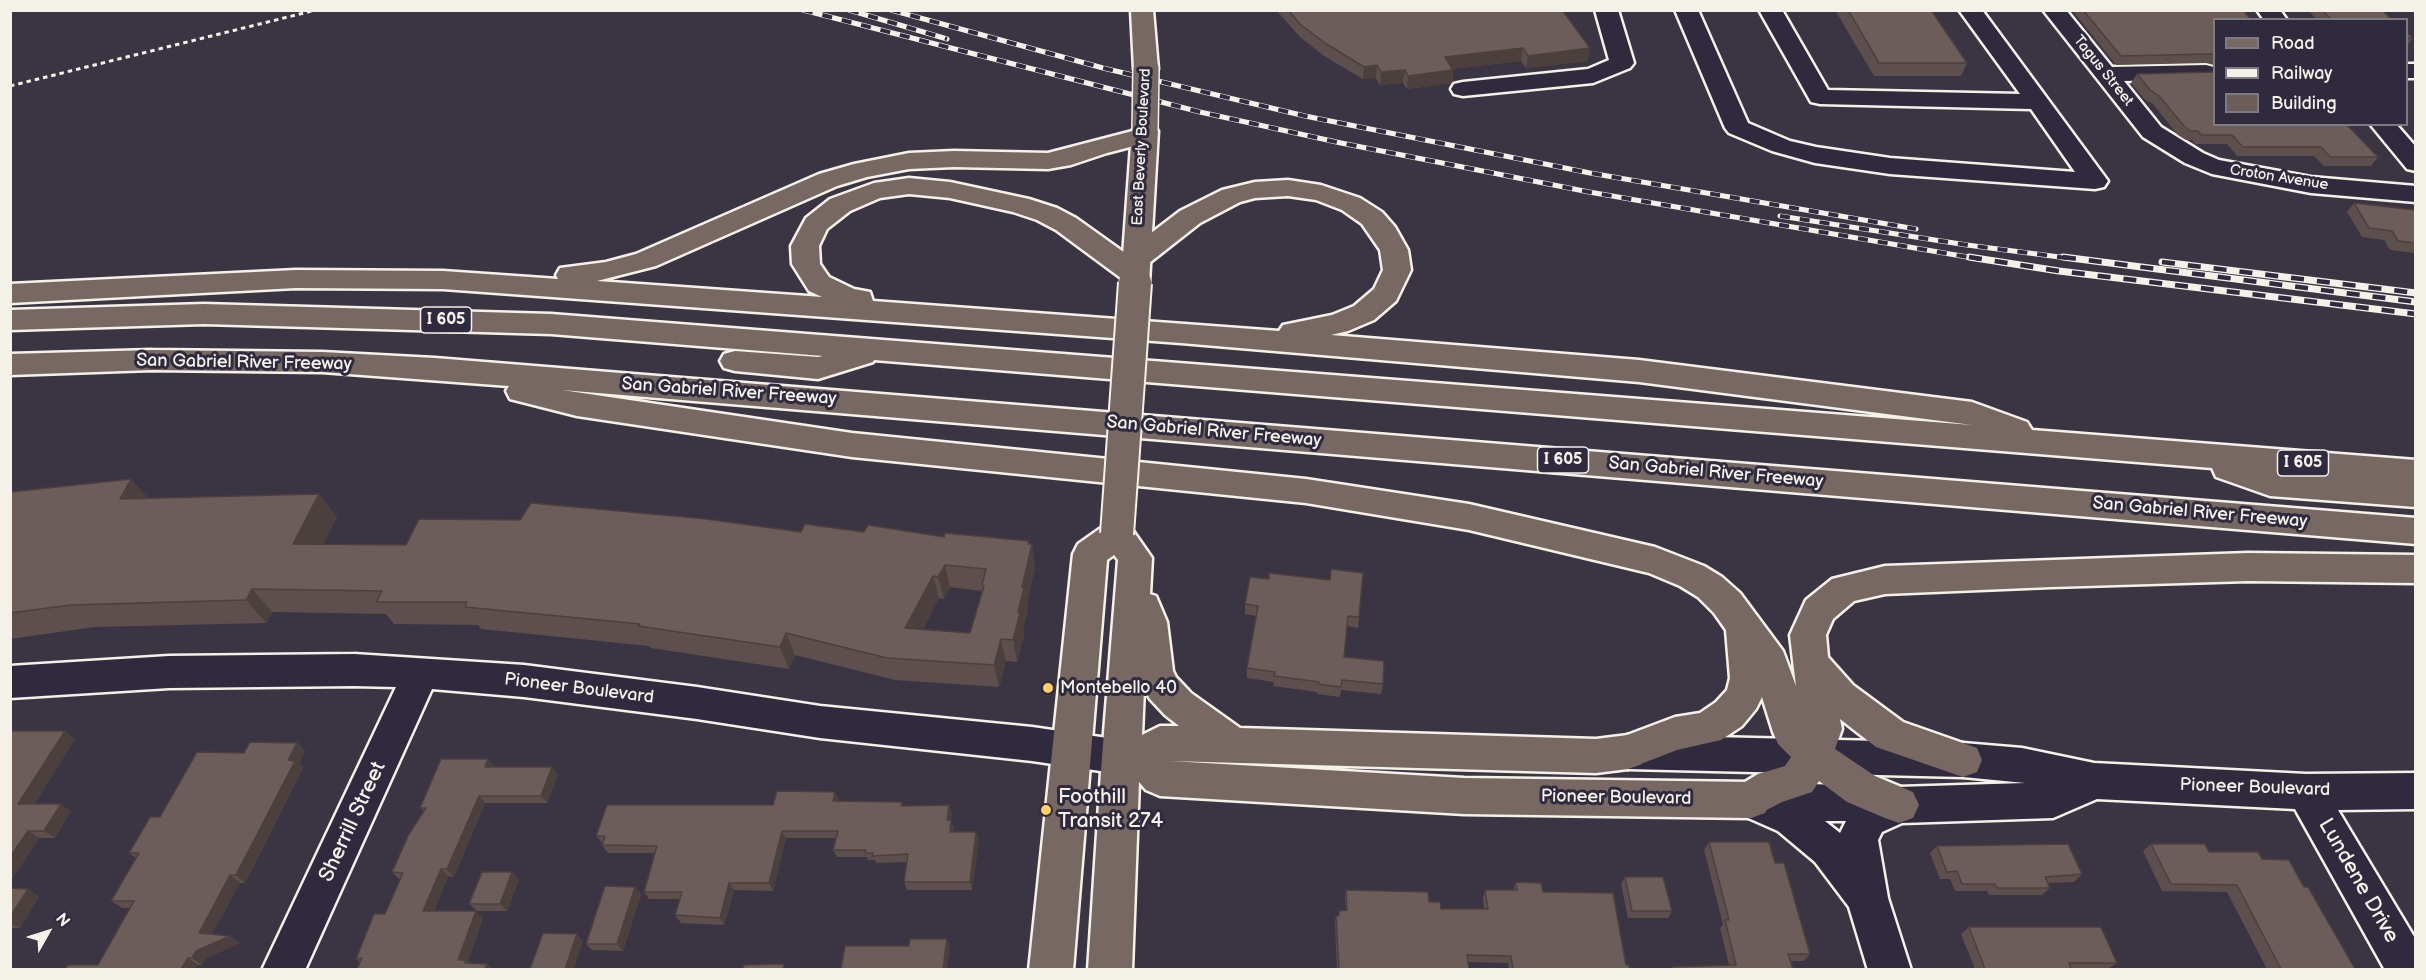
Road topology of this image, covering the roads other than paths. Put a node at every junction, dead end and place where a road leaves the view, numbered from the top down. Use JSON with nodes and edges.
{"nodes":[{"id":1,"x":1142,"y":10,"type":"edge"},
{"id":2,"x":1606,"y":10,"type":"edge"},
{"id":3,"x":1770,"y":10,"type":"edge"},
{"id":4,"x":1970,"y":10,"type":"edge"},
{"id":5,"x":2054,"y":10,"type":"edge"},
{"id":6,"x":1687,"y":13,"type":"edge"},
{"id":7,"x":2206,"y":72,"type":"edge"},
{"id":8,"x":2105,"y":74,"type":"junction"},
{"id":9,"x":1463,"y":89,"type":"dead end"},
{"id":10,"x":2038,"y":102,"type":"junction"},
{"id":11,"x":2384,"y":126,"type":"edge"},
{"id":12,"x":2152,"y":132,"type":"joint"},
{"id":13,"x":1144,"y":133,"type":"junction"},
{"id":14,"x":2415,"y":163,"type":"edge"},
{"id":15,"x":2415,"y":194,"type":"edge"},
{"id":16,"x":1135,"y":272,"type":"junction"},
{"id":17,"x":443,"y":280,"type":"junction"},
{"id":18,"x":10,"y":294,"type":"edge"},
{"id":19,"x":986,"y":319,"type":"junction"},
{"id":20,"x":10,"y":320,"type":"edge"},
{"id":21,"x":1181,"y":333,"type":"junction"},
{"id":22,"x":10,"y":334,"type":"edge"},
{"id":23,"x":10,"y":343,"type":"edge"},
{"id":24,"x":880,"y":350,"type":"junction"},
{"id":25,"x":10,"y":365,"type":"edge"},
{"id":26,"x":435,"y":369,"type":"junction"},
{"id":27,"x":842,"y":401,"type":"junction"},
{"id":28,"x":2051,"y":444,"type":"junction"},
{"id":29,"x":2190,"y":453,"type":"junction"},
{"id":30,"x":2415,"y":472,"type":"edge"},
{"id":31,"x":2415,"y":495,"type":"edge"},
{"id":32,"x":2415,"y":509,"type":"edge"},
{"id":33,"x":2284,"y":520,"type":"junction"},
{"id":34,"x":2415,"y":531,"type":"edge"},
{"id":35,"x":1117,"y":534,"type":"junction"},
{"id":36,"x":2415,"y":569,"type":"edge"},
{"id":37,"x":1134,"y":584,"type":"junction"},
{"id":38,"x":1744,"y":624,"type":"junction"},
{"id":39,"x":1810,"y":661,"type":"junction"},
{"id":40,"x":421,"y":673,"type":"junction"},
{"id":41,"x":10,"y":682,"type":"edge"},
{"id":42,"x":1233,"y":745,"type":"junction"},
{"id":43,"x":1071,"y":750,"type":"junction"},
{"id":44,"x":1628,"y":752,"type":"junction"},
{"id":45,"x":1813,"y":755,"type":"junction"},
{"id":46,"x":1132,"y":758,"type":"junction"},
{"id":47,"x":1964,"y":760,"type":"junction"},
{"id":48,"x":2094,"y":781,"type":"junction"},
{"id":49,"x":2415,"y":791,"type":"edge"},
{"id":50,"x":2306,"y":792,"type":"junction"},
{"id":51,"x":1751,"y":800,"type":"junction"},
{"id":52,"x":1899,"y":805,"type":"junction"},
{"id":53,"x":1867,"y":898,"type":"junction"},
{"id":54,"x":283,"y":969,"type":"edge"},
{"id":55,"x":1051,"y":969,"type":"edge"},
{"id":56,"x":1110,"y":969,"type":"edge"},
{"id":57,"x":1890,"y":969,"type":"edge"},
{"id":58,"x":2409,"y":969,"type":"edge"}],
"edges":[{"from":1,"to":13,"type":"main road","name":"East Beverly Boulevard","bridge":true},
{"from":2,"to":9,"type":"street"},
{"from":3,"to":10,"type":"street"},
{"from":4,"to":10,"type":"street"},
{"from":5,"to":8,"type":"street","name":"Tagus Street"},
{"from":6,"to":10,"type":"street"},
{"from":7,"to":8,"type":"street"},
{"from":8,"to":12,"type":"street","name":"Tagus Street"},
{"from":11,"to":14,"type":"street"},
{"from":12,"to":15,"type":"street","name":"Croton Avenue"},
{"from":13,"to":16,"type":"main road","name":"East Beverly Boulevard"},
{"from":13,"to":17,"type":"main road"},
{"from":16,"to":19,"type":"main road"},
{"from":16,"to":21,"type":"main road"},
{"from":16,"to":35,"type":"main road","name":"East Beverly Boulevard","bridge":true},
{"from":17,"to":18,"type":"main road"},
{"from":17,"to":19,"type":"main road"},
{"from":19,"to":21,"type":"main road"},
{"from":20,"to":24,"type":"main road","number":"I 605"},
{"from":21,"to":28,"type":"main road"},
{"from":22,"to":24,"type":"main road"},
{"from":23,"to":27,"type":"main road"},
{"from":24,"to":28,"type":"main road","number":"I 605"},
{"from":25,"to":26,"type":"main road","name":"San Gabriel River Freeway","number":"I 605"},
{"from":26,"to":27,"type":"main road","name":"San Gabriel River Freeway","number":"I 605"},
{"from":26,"to":38,"type":"main road"},
{"from":27,"to":33,"type":"main road","name":"San Gabriel River Freeway","number":"I 605"},
{"from":28,"to":29,"type":"main road","number":"I 605"},
{"from":29,"to":30,"type":"main road","number":"I 605"},
{"from":29,"to":31,"type":"main road"},
{"from":32,"to":33,"type":"main road"},
{"from":33,"to":34,"type":"main road","name":"San Gabriel River Freeway","number":"I 605"},
{"from":35,"to":37,"type":"main road"},
{"from":35,"to":43,"type":"main road"},
{"from":36,"to":39,"type":"main road"},
{"from":37,"to":42,"type":"main road"},
{"from":37,"to":46,"type":"main road"},
{"from":38,"to":44,"type":"main road"},
{"from":38,"to":45,"type":"main road"},
{"from":39,"to":45,"type":"main road"},
{"from":39,"to":47,"type":"main road"},
{"from":40,"to":41,"type":"street","name":"Pioneer Boulevard"},
{"from":40,"to":43,"type":"street","name":"Pioneer Boulevard"},
{"from":40,"to":54,"type":"street","name":"Sherrill Street"},
{"from":42,"to":44,"type":"main road","name":"Pioneer Boulevard"},
{"from":42,"to":46,"type":"main road","name":"Pioneer Boulevard"},
{"from":43,"to":46,"type":"street","name":"Pioneer Boulevard"},
{"from":43,"to":55,"type":"main road"},
{"from":44,"to":45,"type":"street","name":"Pioneer Boulevard"},
{"from":45,"to":47,"type":"street","name":"Pioneer Boulevard"},
{"from":45,"to":51,"type":"main road"},
{"from":45,"to":52,"type":"main road"},
{"from":46,"to":51,"type":"main road","name":"Pioneer Boulevard"},
{"from":46,"to":56,"type":"main road"},
{"from":47,"to":48,"type":"street","name":"Pioneer Boulevard"},
{"from":48,"to":50,"type":"street","name":"Pioneer Boulevard"},
{"from":48,"to":52,"type":"street","name":"Pioneer Boulevard"},
{"from":49,"to":50,"type":"street","name":"Pioneer Boulevard"},
{"from":50,"to":58,"type":"street","name":"Lundene Drive"},
{"from":51,"to":52,"type":"street","name":"Pioneer Boulevard"},
{"from":51,"to":53,"type":"street"},
{"from":52,"to":53,"type":"street"},
{"from":53,"to":57,"type":"street"}]}
